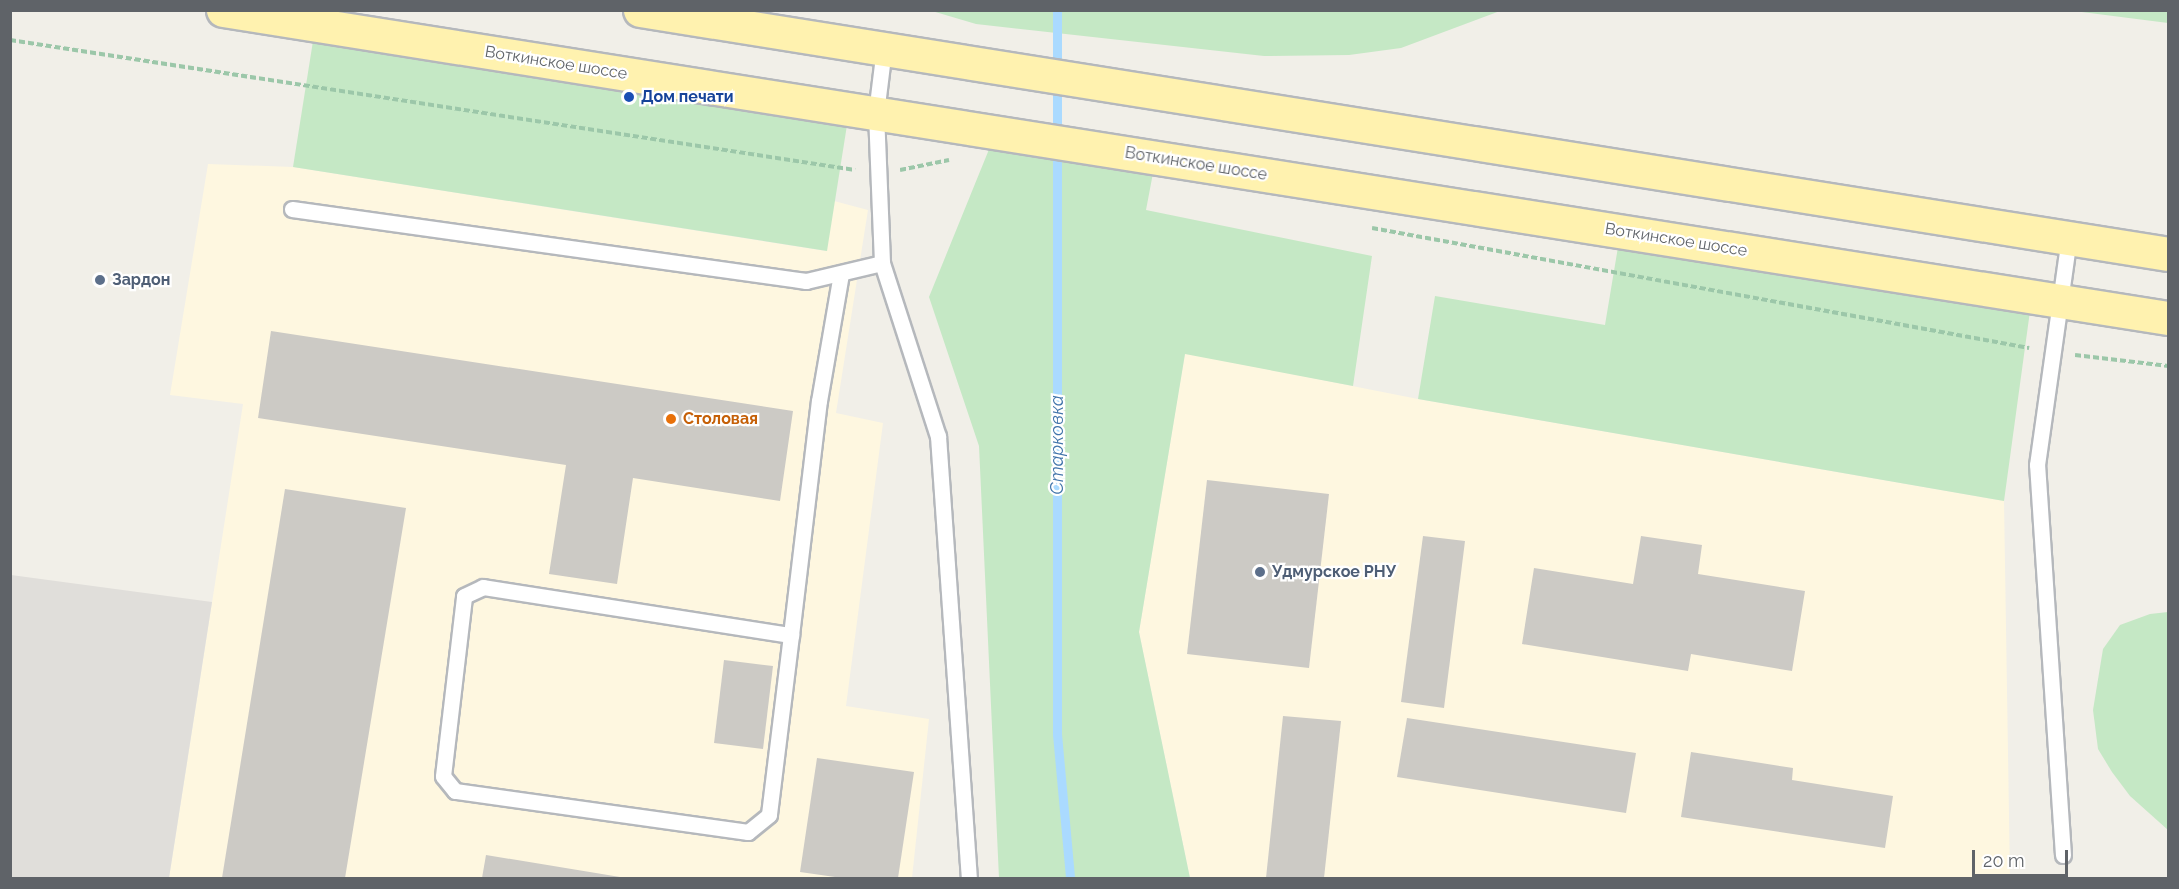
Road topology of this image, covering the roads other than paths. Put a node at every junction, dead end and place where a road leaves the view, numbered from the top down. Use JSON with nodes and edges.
{"nodes":[{"id":1,"x":223,"y":10,"type":"edge"},
{"id":2,"x":640,"y":10,"type":"edge"},
{"id":3,"x":884,"y":48,"type":"junction"},
{"id":4,"x":876,"y":114,"type":"junction"},
{"id":5,"x":292,"y":209,"type":"dead end"},
{"id":6,"x":2069,"y":238,"type":"junction"},
{"id":7,"x":2169,"y":254,"type":"edge"},
{"id":8,"x":882,"y":263,"type":"junction"},
{"id":9,"x":841,"y":274,"type":"junction"},
{"id":10,"x":2061,"y":301,"type":"junction"},
{"id":11,"x":2169,"y":318,"type":"edge"},
{"id":12,"x":791,"y":635,"type":"junction"},
{"id":13,"x":2063,"y":855,"type":"dead end"},
{"id":14,"x":969,"y":879,"type":"edge"}],
"edges":[{"from":1,"to":4,"type":"main road","name":"Воткинское шоссе"},
{"from":2,"to":3,"type":"main road"},
{"from":3,"to":4,"type":"lane"},
{"from":3,"to":6,"type":"main road"},
{"from":4,"to":8,"type":"lane"},
{"from":4,"to":10,"type":"main road","name":"Воткинское шоссе"},
{"from":5,"to":9,"type":"lane"},
{"from":6,"to":7,"type":"main road"},
{"from":6,"to":10,"type":"lane"},
{"from":8,"to":9,"type":"lane"},
{"from":8,"to":14,"type":"lane"},
{"from":9,"to":12,"type":"lane"},
{"from":10,"to":11,"type":"main road","name":"Воткинское шоссе"},
{"from":10,"to":13,"type":"lane"},
{"from":12,"to":12,"type":"lane"}]}
